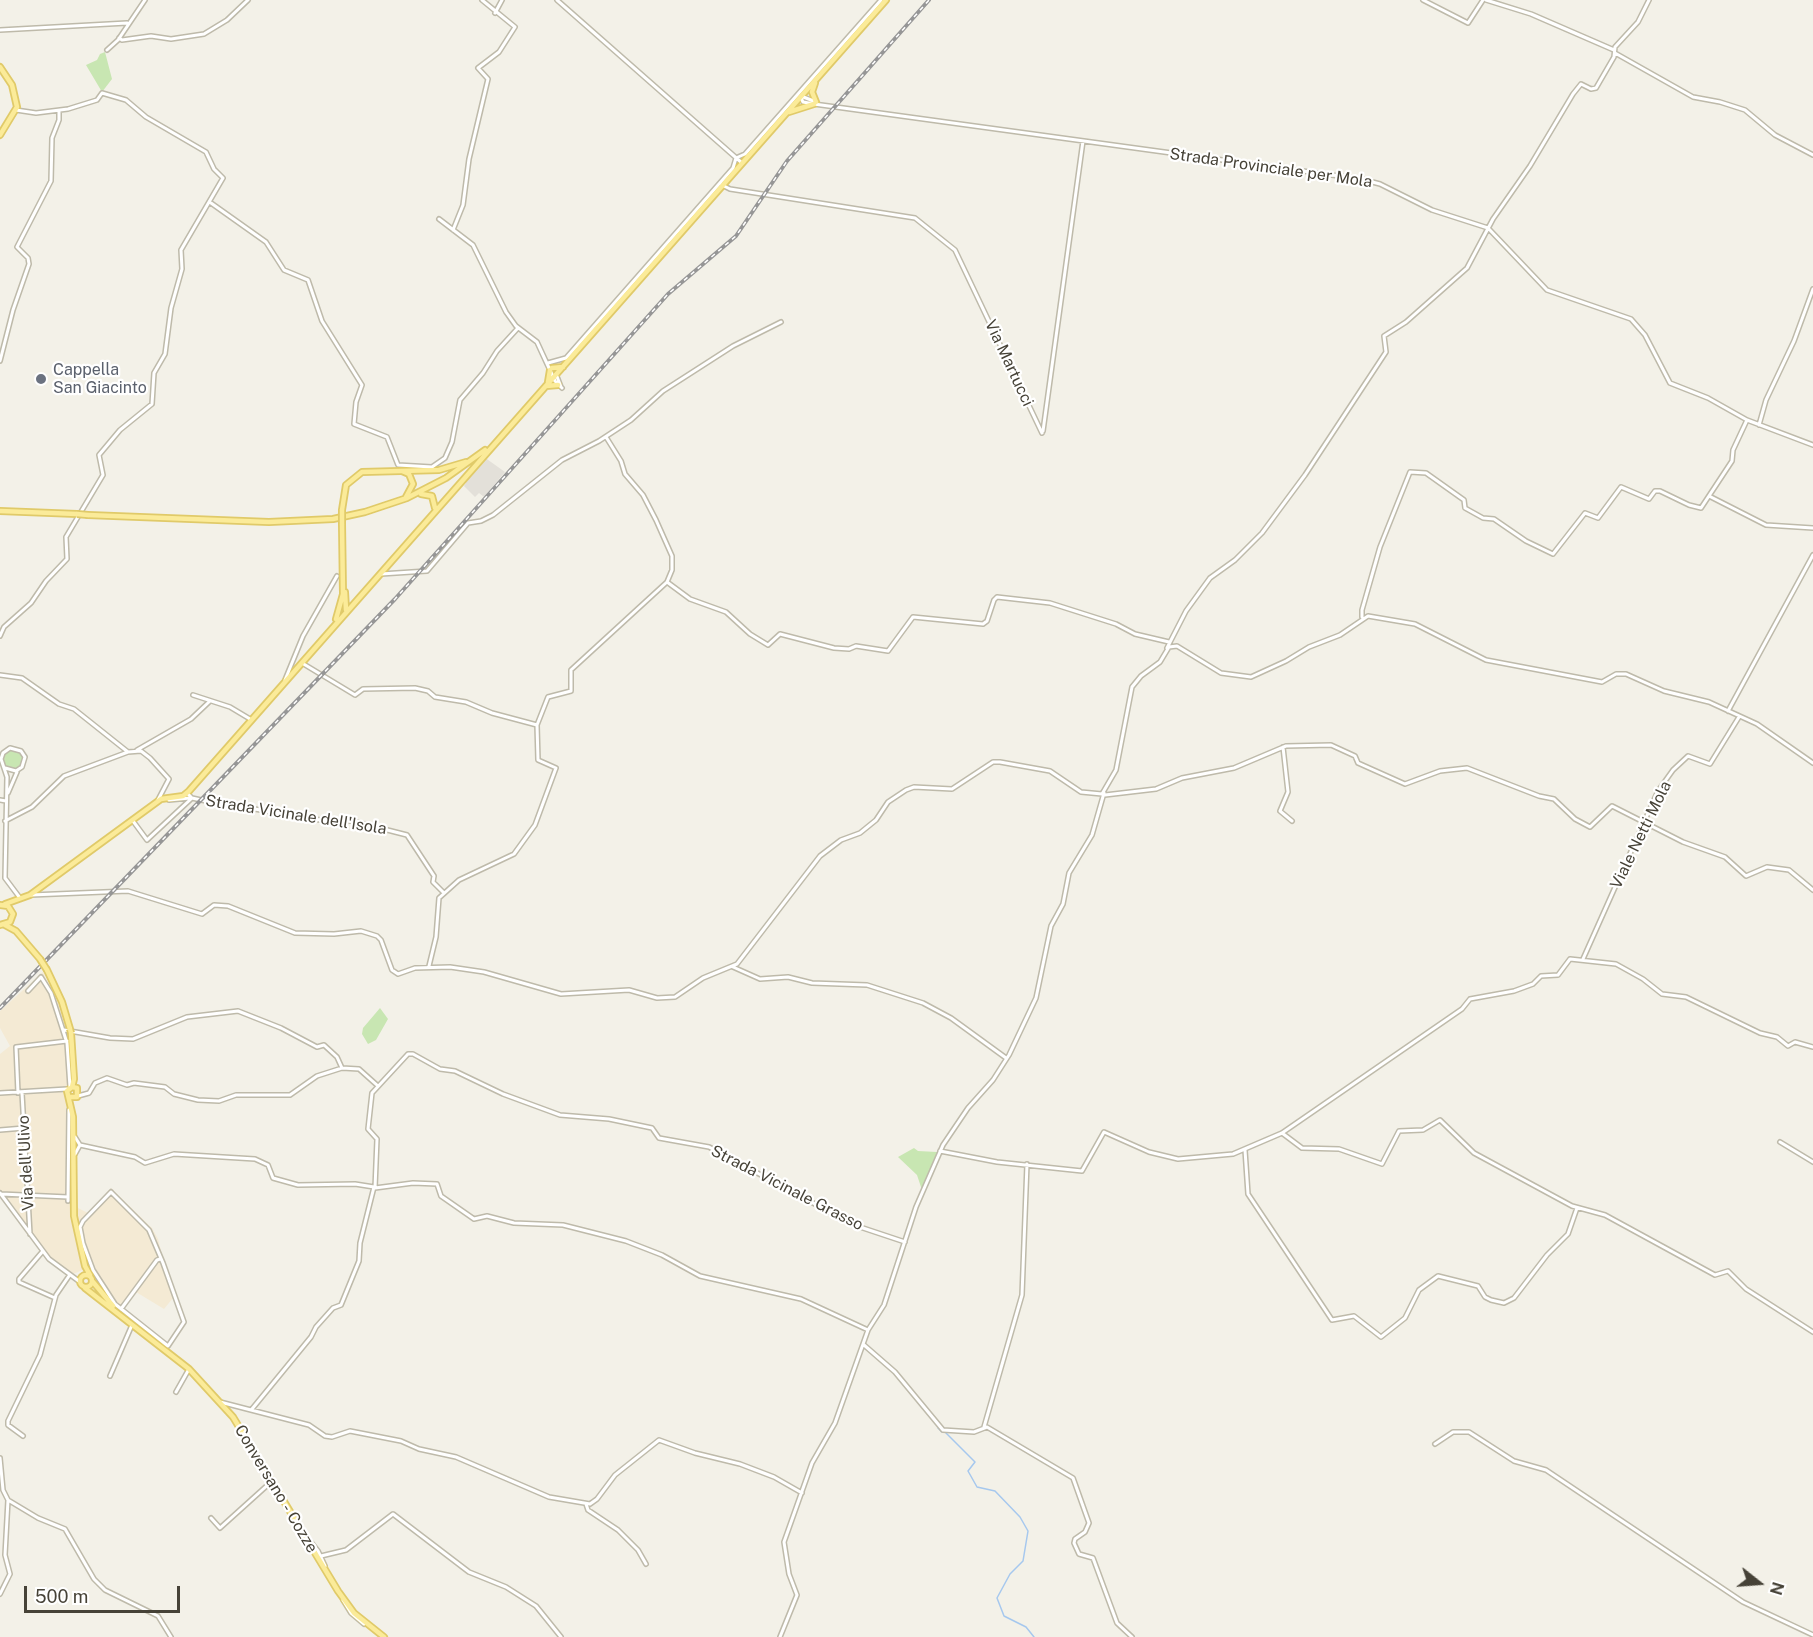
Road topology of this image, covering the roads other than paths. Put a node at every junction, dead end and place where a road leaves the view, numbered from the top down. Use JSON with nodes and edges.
{"nodes":[{"id":1,"x":145,"y":0,"type":"edge"},
{"id":2,"x":248,"y":0,"type":"edge"},
{"id":3,"x":482,"y":0,"type":"edge"},
{"id":4,"x":502,"y":0,"type":"edge"},
{"id":5,"x":556,"y":0,"type":"edge"},
{"id":6,"x":884,"y":0,"type":"edge"},
{"id":7,"x":1423,"y":0,"type":"edge"},
{"id":8,"x":1485,"y":0,"type":"edge"},
{"id":9,"x":1649,"y":0,"type":"edge"},
{"id":10,"x":495,"y":13,"type":"junction"},
{"id":11,"x":128,"y":23,"type":"junction"},
{"id":12,"x":0,"y":30,"type":"edge"},
{"id":13,"x":119,"y":38,"type":"junction"},
{"id":14,"x":107,"y":50,"type":"dead end"},
{"id":15,"x":1615,"y":51,"type":"junction"},
{"id":16,"x":0,"y":67,"type":"edge"},
{"id":17,"x":819,"y":75,"type":"junction"},
{"id":18,"x":801,"y":96,"type":"junction"},
{"id":19,"x":817,"y":103,"type":"junction"},
{"id":20,"x":16,"y":110,"type":"junction"},
{"id":21,"x":59,"y":111,"type":"junction"},
{"id":22,"x":780,"y":119,"type":"junction"},
{"id":23,"x":0,"y":135,"type":"edge"},
{"id":24,"x":1083,"y":141,"type":"junction"},
{"id":25,"x":1813,"y":155,"type":"edge"},
{"id":26,"x":736,"y":158,"type":"junction"},
{"id":27,"x":742,"y":163,"type":"junction"},
{"id":28,"x":722,"y":185,"type":"junction"},
{"id":29,"x":211,"y":203,"type":"junction"},
{"id":30,"x":439,"y":219,"type":"dead end"},
{"id":31,"x":1488,"y":228,"type":"junction"},
{"id":32,"x":453,"y":230,"type":"junction"},
{"id":33,"x":1813,"y":289,"type":"edge"},
{"id":34,"x":781,"y":322,"type":"dead end"},
{"id":35,"x":518,"y":328,"type":"junction"},
{"id":36,"x":0,"y":361,"type":"edge"},
{"id":37,"x":563,"y":366,"type":"junction"},
{"id":38,"x":550,"y":367,"type":"junction"},
{"id":39,"x":555,"y":376,"type":"junction"},
{"id":40,"x":547,"y":385,"type":"junction"},
{"id":41,"x":560,"y":385,"type":"junction"},
{"id":42,"x":1747,"y":420,"type":"junction"},
{"id":43,"x":1759,"y":425,"type":"junction"},
{"id":44,"x":500,"y":436,"type":"junction"},
{"id":45,"x":606,"y":437,"type":"junction"},
{"id":46,"x":1813,"y":445,"type":"edge"},
{"id":47,"x":481,"y":453,"type":"junction"},
{"id":48,"x":397,"y":467,"type":"junction"},
{"id":49,"x":1709,"y":496,"type":"junction"},
{"id":50,"x":407,"y":498,"type":"junction"},
{"id":51,"x":401,"y":501,"type":"junction"},
{"id":52,"x":434,"y":510,"type":"junction"},
{"id":53,"x":0,"y":511,"type":"edge"},
{"id":54,"x":1813,"y":528,"type":"edge"},
{"id":55,"x":1813,"y":555,"type":"edge"},
{"id":56,"x":379,"y":574,"type":"junction"},
{"id":57,"x":337,"y":576,"type":"dead end"},
{"id":58,"x":344,"y":578,"type":"junction"},
{"id":59,"x":668,"y":582,"type":"junction"},
{"id":60,"x":345,"y":591,"type":"junction"},
{"id":61,"x":359,"y":596,"type":"junction"},
{"id":62,"x":342,"y":600,"type":"junction"},
{"id":63,"x":346,"y":610,"type":"junction"},
{"id":64,"x":1363,"y":618,"type":"junction"},
{"id":65,"x":334,"y":624,"type":"junction"},
{"id":66,"x":0,"y":636,"type":"edge"},
{"id":67,"x":1170,"y":642,"type":"junction"},
{"id":68,"x":1166,"y":650,"type":"junction"},
{"id":69,"x":300,"y":662,"type":"junction"},
{"id":70,"x":0,"y":675,"type":"edge"},
{"id":71,"x":285,"y":680,"type":"junction"},
{"id":72,"x":193,"y":695,"type":"dead end"},
{"id":73,"x":210,"y":701,"type":"junction"},
{"id":74,"x":1728,"y":711,"type":"junction"},
{"id":75,"x":1739,"y":717,"type":"junction"},
{"id":76,"x":250,"y":719,"type":"junction"},
{"id":77,"x":537,"y":725,"type":"junction"},
{"id":78,"x":1283,"y":747,"type":"junction"},
{"id":79,"x":136,"y":750,"type":"junction"},
{"id":80,"x":128,"y":752,"type":"junction"},
{"id":81,"x":2,"y":754,"type":"edge"},
{"id":82,"x":1813,"y":763,"type":"edge"},
{"id":83,"x":2,"y":766,"type":"edge"},
{"id":84,"x":19,"y":770,"type":"junction"},
{"id":85,"x":185,"y":794,"type":"junction"},
{"id":86,"x":1104,"y":794,"type":"junction"},
{"id":87,"x":192,"y":798,"type":"junction"},
{"id":88,"x":0,"y":800,"type":"edge"},
{"id":89,"x":160,"y":800,"type":"junction"},
{"id":90,"x":6,"y":801,"type":"junction"},
{"id":91,"x":132,"y":820,"type":"junction"},
{"id":92,"x":5,"y":821,"type":"junction"},
{"id":93,"x":1292,"y":821,"type":"dead end"},
{"id":94,"x":1643,"y":822,"type":"junction"},
{"id":95,"x":0,"y":831,"type":"edge"},
{"id":96,"x":5,"y":831,"type":"junction"},
{"id":97,"x":1813,"y":890,"type":"edge"},
{"id":98,"x":444,"y":893,"type":"junction"},
{"id":99,"x":30,"y":895,"type":"junction"},
{"id":100,"x":21,"y":899,"type":"junction"},
{"id":101,"x":2,"y":905,"type":"edge"},
{"id":102,"x":12,"y":910,"type":"junction"},
{"id":103,"x":13,"y":917,"type":"junction"},
{"id":104,"x":3,"y":925,"type":"edge"},
{"id":105,"x":15,"y":931,"type":"junction"},
{"id":106,"x":1582,"y":960,"type":"junction"},
{"id":107,"x":429,"y":966,"type":"junction"},
{"id":108,"x":733,"y":967,"type":"junction"},
{"id":109,"x":28,"y":991,"type":"dead end"},
{"id":110,"x":68,"y":1031,"type":"junction"},
{"id":111,"x":67,"y":1041,"type":"junction"},
{"id":112,"x":1813,"y":1047,"type":"edge"},
{"id":113,"x":1006,"y":1058,"type":"junction"},
{"id":114,"x":342,"y":1068,"type":"junction"},
{"id":115,"x":378,"y":1086,"type":"junction"},
{"id":116,"x":74,"y":1090,"type":"junction"},
{"id":117,"x":58,"y":1091,"type":"junction"},
{"id":118,"x":20,"y":1093,"type":"junction"},
{"id":119,"x":0,"y":1094,"type":"edge"},
{"id":120,"x":69,"y":1097,"type":"junction"},
{"id":121,"x":73,"y":1117,"type":"junction"},
{"id":122,"x":24,"y":1128,"type":"junction"},
{"id":123,"x":0,"y":1130,"type":"edge"},
{"id":124,"x":73,"y":1133,"type":"junction"},
{"id":125,"x":1282,"y":1133,"type":"junction"},
{"id":126,"x":1780,"y":1142,"type":"dead end"},
{"id":127,"x":80,"y":1144,"type":"junction"},
{"id":128,"x":1245,"y":1150,"type":"junction"},
{"id":129,"x":940,"y":1151,"type":"junction"},
{"id":130,"x":73,"y":1158,"type":"junction"},
{"id":131,"x":1813,"y":1162,"type":"edge"},
{"id":132,"x":1027,"y":1164,"type":"junction"},
{"id":133,"x":374,"y":1187,"type":"junction"},
{"id":134,"x":0,"y":1194,"type":"edge"},
{"id":135,"x":28,"y":1196,"type":"junction"},
{"id":136,"x":1577,"y":1208,"type":"junction"},
{"id":137,"x":30,"y":1234,"type":"junction"},
{"id":138,"x":905,"y":1242,"type":"junction"},
{"id":139,"x":43,"y":1251,"type":"junction"},
{"id":140,"x":160,"y":1259,"type":"junction"},
{"id":141,"x":86,"y":1274,"type":"junction"},
{"id":142,"x":71,"y":1277,"type":"junction"},
{"id":143,"x":93,"y":1282,"type":"junction"},
{"id":144,"x":101,"y":1284,"type":"junction"},
{"id":145,"x":85,"y":1288,"type":"junction"},
{"id":146,"x":55,"y":1298,"type":"junction"},
{"id":147,"x":112,"y":1306,"type":"junction"},
{"id":148,"x":121,"y":1308,"type":"junction"},
{"id":149,"x":132,"y":1324,"type":"junction"},
{"id":150,"x":868,"y":1330,"type":"junction"},
{"id":151,"x":1813,"y":1332,"type":"edge"},
{"id":152,"x":864,"y":1345,"type":"junction"},
{"id":153,"x":189,"y":1369,"type":"junction"},
{"id":154,"x":110,"y":1376,"type":"dead end"},
{"id":155,"x":176,"y":1392,"type":"dead end"},
{"id":156,"x":220,"y":1402,"type":"junction"},
{"id":157,"x":252,"y":1409,"type":"junction"},
{"id":158,"x":984,"y":1427,"type":"junction"},
{"id":159,"x":23,"y":1436,"type":"dead end"},
{"id":160,"x":1435,"y":1444,"type":"dead end"},
{"id":161,"x":0,"y":1458,"type":"edge"},
{"id":162,"x":271,"y":1482,"type":"junction"},
{"id":163,"x":802,"y":1492,"type":"junction"},
{"id":164,"x":8,"y":1500,"type":"junction"},
{"id":165,"x":586,"y":1504,"type":"junction"},
{"id":166,"x":211,"y":1518,"type":"dead end"},
{"id":167,"x":303,"y":1535,"type":"junction"},
{"id":168,"x":321,"y":1556,"type":"junction"},
{"id":169,"x":646,"y":1564,"type":"dead end"},
{"id":170,"x":326,"y":1572,"type":"junction"},
{"id":171,"x":0,"y":1594,"type":"edge"},
{"id":172,"x":1813,"y":1635,"type":"edge"},
{"id":173,"x":171,"y":1637,"type":"edge"},
{"id":174,"x":384,"y":1637,"type":"edge"},
{"id":175,"x":561,"y":1637,"type":"edge"},
{"id":176,"x":780,"y":1637,"type":"edge"},
{"id":177,"x":1132,"y":1637,"type":"edge"}],
"edges":[{"from":1,"to":11,"type":"street"},
{"from":2,"to":13,"type":"street"},
{"from":3,"to":10,"type":"street"},
{"from":4,"to":10,"type":"street"},
{"from":5,"to":26,"type":"street"},
{"from":6,"to":17,"type":"main road"},
{"from":6,"to":26,"type":"street"},
{"from":7,"to":8,"type":"street"},
{"from":8,"to":15,"type":"street"},
{"from":9,"to":15,"type":"street"},
{"from":10,"to":32,"type":"street"},
{"from":11,"to":12,"type":"street"},
{"from":11,"to":13,"type":"street"},
{"from":13,"to":14,"type":"street"},
{"from":15,"to":25,"type":"street"},
{"from":15,"to":31,"type":"street"},
{"from":16,"to":20,"type":"main road"},
{"from":17,"to":18,"type":"main road"},
{"from":17,"to":19,"type":"main road"},
{"from":18,"to":19,"type":"street"},
{"from":18,"to":22,"type":"main road"},
{"from":19,"to":22,"type":"main road"},
{"from":19,"to":24,"type":"street","name":"Strada Provinciale per Mola"},
{"from":20,"to":21,"type":"street"},
{"from":20,"to":23,"type":"main road"},
{"from":21,"to":29,"type":"street"},
{"from":21,"to":36,"type":"street"},
{"from":22,"to":27,"type":"main road"},
{"from":24,"to":28,"type":"street","name":"Via Martucci"},
{"from":24,"to":31,"type":"street","name":"Strada Provinciale per Mola"},
{"from":26,"to":27,"type":"street"},
{"from":26,"to":38,"type":"street"},
{"from":27,"to":28,"type":"main road"},
{"from":28,"to":37,"type":"main road"},
{"from":29,"to":48,"type":"street"},
{"from":29,"to":66,"type":"street"},
{"from":30,"to":32,"type":"street"},
{"from":31,"to":42,"type":"street","name":"Strada Provinciale per Mola"},
{"from":31,"to":67,"type":"street"},
{"from":32,"to":35,"type":"street"},
{"from":33,"to":43,"type":"street"},
{"from":34,"to":45,"type":"street"},
{"from":35,"to":38,"type":"street"},
{"from":35,"to":48,"type":"street"},
{"from":37,"to":38,"type":"main road"},
{"from":37,"to":39,"type":"main road"},
{"from":37,"to":41,"type":"main road"},
{"from":38,"to":39,"type":"street"},
{"from":38,"to":40,"type":"main road"},
{"from":39,"to":40,"type":"main road"},
{"from":39,"to":41,"type":"street"},
{"from":40,"to":41,"type":"main road"},
{"from":40,"to":44,"type":"main road"},
{"from":42,"to":43,"type":"street","name":"Strada Provinciale per Mola"},
{"from":42,"to":49,"type":"street"},
{"from":43,"to":46,"type":"street","name":"Strada Provinciale per Mola"},
{"from":44,"to":47,"type":"main road"},
{"from":44,"to":52,"type":"main road"},
{"from":45,"to":56,"type":"street"},
{"from":45,"to":59,"type":"street"},
{"from":47,"to":48,"type":"main road"},
{"from":47,"to":50,"type":"main road"},
{"from":48,"to":51,"type":"main road"},
{"from":48,"to":58,"type":"main road","bridge":true},
{"from":49,"to":54,"type":"street"},
{"from":49,"to":64,"type":"street"},
{"from":50,"to":51,"type":"main road"},
{"from":50,"to":52,"type":"main road"},
{"from":51,"to":53,"type":"main road","bridge":true},
{"from":52,"to":56,"type":"main road"},
{"from":55,"to":74,"type":"street"},
{"from":56,"to":61,"type":"main road"},
{"from":57,"to":71,"type":"street"},
{"from":58,"to":60,"type":"main road"},
{"from":58,"to":62,"type":"main road"},
{"from":59,"to":67,"type":"street"},
{"from":59,"to":77,"type":"street"},
{"from":60,"to":61,"type":"main road"},
{"from":60,"to":63,"type":"main road"},
{"from":61,"to":63,"type":"main road"},
{"from":62,"to":63,"type":"main road"},
{"from":62,"to":65,"type":"main road"},
{"from":63,"to":65,"type":"main road"},
{"from":64,"to":68,"type":"street"},
{"from":64,"to":74,"type":"street"},
{"from":65,"to":69,"type":"main road"},
{"from":67,"to":68,"type":"street"},
{"from":68,"to":86,"type":"street"},
{"from":69,"to":71,"type":"main road"},
{"from":69,"to":77,"type":"street"},
{"from":70,"to":80,"type":"street"},
{"from":71,"to":76,"type":"main road"},
{"from":72,"to":73,"type":"street"},
{"from":73,"to":76,"type":"street"},
{"from":73,"to":79,"type":"street"},
{"from":74,"to":75,"type":"street"},
{"from":75,"to":82,"type":"street"},
{"from":75,"to":94,"type":"street","name":"Viale Netti Mola"},
{"from":76,"to":85,"type":"main road"},
{"from":77,"to":98,"type":"street"},
{"from":78,"to":86,"type":"street"},
{"from":78,"to":93,"type":"street"},
{"from":78,"to":94,"type":"street"},
{"from":79,"to":80,"type":"street"},
{"from":79,"to":89,"type":"street"},
{"from":80,"to":92,"type":"street"},
{"from":81,"to":83,"type":"street"},
{"from":81,"to":84,"type":"street"},
{"from":83,"to":84,"type":"street"},
{"from":83,"to":90,"type":"street"},
{"from":84,"to":90,"type":"street"},
{"from":85,"to":87,"type":"street","name":"Strada Vicinale dell'Isola"},
{"from":85,"to":89,"type":"main road"},
{"from":86,"to":108,"type":"street"},
{"from":86,"to":113,"type":"street"},
{"from":87,"to":89,"type":"street"},
{"from":87,"to":91,"type":"street"},
{"from":87,"to":98,"type":"street","name":"Strada Vicinale dell'Isola"},
{"from":88,"to":90,"type":"street"},
{"from":89,"to":91,"type":"main road"},
{"from":90,"to":92,"type":"street"},
{"from":91,"to":99,"type":"main road"},
{"from":92,"to":96,"type":"street"},
{"from":94,"to":97,"type":"street"},
{"from":94,"to":106,"type":"street","name":"Viale Netti Mola"},
{"from":95,"to":96,"type":"street"},
{"from":96,"to":100,"type":"street"},
{"from":98,"to":107,"type":"street"},
{"from":99,"to":100,"type":"main road"},
{"from":99,"to":107,"type":"street"},
{"from":100,"to":101,"type":"main road"},
{"from":100,"to":102,"type":"main road"},
{"from":101,"to":102,"type":"main road"},
{"from":102,"to":103,"type":"main road"},
{"from":103,"to":104,"type":"main road"},
{"from":103,"to":105,"type":"main road"},
{"from":104,"to":105,"type":"main road"},
{"from":105,"to":110,"type":"main road","bridge":true},
{"from":106,"to":112,"type":"street"},
{"from":106,"to":125,"type":"street"},
{"from":107,"to":108,"type":"street"},
{"from":108,"to":113,"type":"street"},
{"from":109,"to":110,"type":"street"},
{"from":110,"to":111,"type":"street"},
{"from":110,"to":114,"type":"street"},
{"from":110,"to":116,"type":"main road"},
{"from":111,"to":116,"type":"street"},
{"from":111,"to":118,"type":"street","name":"Via dell'Ulivo"},
{"from":113,"to":129,"type":"street"},
{"from":114,"to":115,"type":"street"},
{"from":114,"to":116,"type":"street"},
{"from":115,"to":133,"type":"street"},
{"from":115,"to":138,"type":"street","name":"Strada Vicinale Grasso"},
{"from":116,"to":117,"type":"street"},
{"from":116,"to":120,"type":"main road"},
{"from":116,"to":120,"type":"main road"},
{"from":116,"to":121,"type":"main road"},
{"from":117,"to":118,"type":"street"},
{"from":117,"to":120,"type":"street"},
{"from":118,"to":119,"type":"street"},
{"from":118,"to":122,"type":"street","name":"Via dell'Ulivo"},
{"from":120,"to":121,"type":"main road"},
{"from":120,"to":135,"type":"street"},
{"from":121,"to":124,"type":"main road"},
{"from":122,"to":123,"type":"street"},
{"from":122,"to":135,"type":"street","name":"Via dell'Ulivo"},
{"from":124,"to":127,"type":"street"},
{"from":124,"to":130,"type":"main road"},
{"from":125,"to":128,"type":"street"},
{"from":125,"to":136,"type":"street"},
{"from":126,"to":131,"type":"street"},
{"from":127,"to":130,"type":"street"},
{"from":127,"to":133,"type":"street"},
{"from":128,"to":132,"type":"street"},
{"from":128,"to":136,"type":"street"},
{"from":129,"to":132,"type":"street"},
{"from":129,"to":138,"type":"street"},
{"from":130,"to":141,"type":"main road"},
{"from":132,"to":158,"type":"street"},
{"from":133,"to":150,"type":"street"},
{"from":133,"to":157,"type":"street"},
{"from":134,"to":135,"type":"street"},
{"from":134,"to":137,"type":"street"},
{"from":135,"to":137,"type":"street","name":"Via dell'Ulivo"},
{"from":136,"to":151,"type":"street"},
{"from":137,"to":139,"type":"street"},
{"from":138,"to":150,"type":"street"},
{"from":139,"to":142,"type":"street"},
{"from":139,"to":146,"type":"street"},
{"from":140,"to":141,"type":"street"},
{"from":140,"to":148,"type":"street"},
{"from":140,"to":148,"type":"street"},
{"from":141,"to":142,"type":"street"},
{"from":141,"to":143,"type":"main road"},
{"from":141,"to":144,"type":"street"},
{"from":141,"to":145,"type":"main road"},
{"from":142,"to":146,"type":"street"},
{"from":143,"to":145,"type":"main road"},
{"from":143,"to":147,"type":"main road"},
{"from":144,"to":147,"type":"street"},
{"from":144,"to":148,"type":"street"},
{"from":145,"to":149,"type":"main road"},
{"from":146,"to":159,"type":"street"},
{"from":147,"to":149,"type":"main road"},
{"from":149,"to":153,"type":"main road","name":"Conversano - Cozze"},
{"from":149,"to":154,"type":"street"},
{"from":150,"to":152,"type":"street"},
{"from":152,"to":158,"type":"street"},
{"from":152,"to":163,"type":"street"},
{"from":153,"to":155,"type":"street"},
{"from":153,"to":156,"type":"main road","name":"Conversano - Cozze"},
{"from":156,"to":157,"type":"street"},
{"from":156,"to":162,"type":"main road","name":"Conversano - Cozze"},
{"from":157,"to":165,"type":"street"},
{"from":158,"to":177,"type":"street"},
{"from":160,"to":172,"type":"street"},
{"from":161,"to":164,"type":"street"},
{"from":162,"to":166,"type":"street"},
{"from":162,"to":167,"type":"main road","name":"Conversano - Cozze"},
{"from":163,"to":165,"type":"street"},
{"from":163,"to":176,"type":"street"},
{"from":164,"to":171,"type":"street"},
{"from":164,"to":173,"type":"street"},
{"from":165,"to":169,"type":"street"},
{"from":167,"to":168,"type":"street"},
{"from":167,"to":170,"type":"main road","name":"Conversano - Cozze"},
{"from":168,"to":170,"type":"street"},
{"from":168,"to":175,"type":"street"},
{"from":170,"to":174,"type":"main road","name":"Conversano - Cozze"}]}
